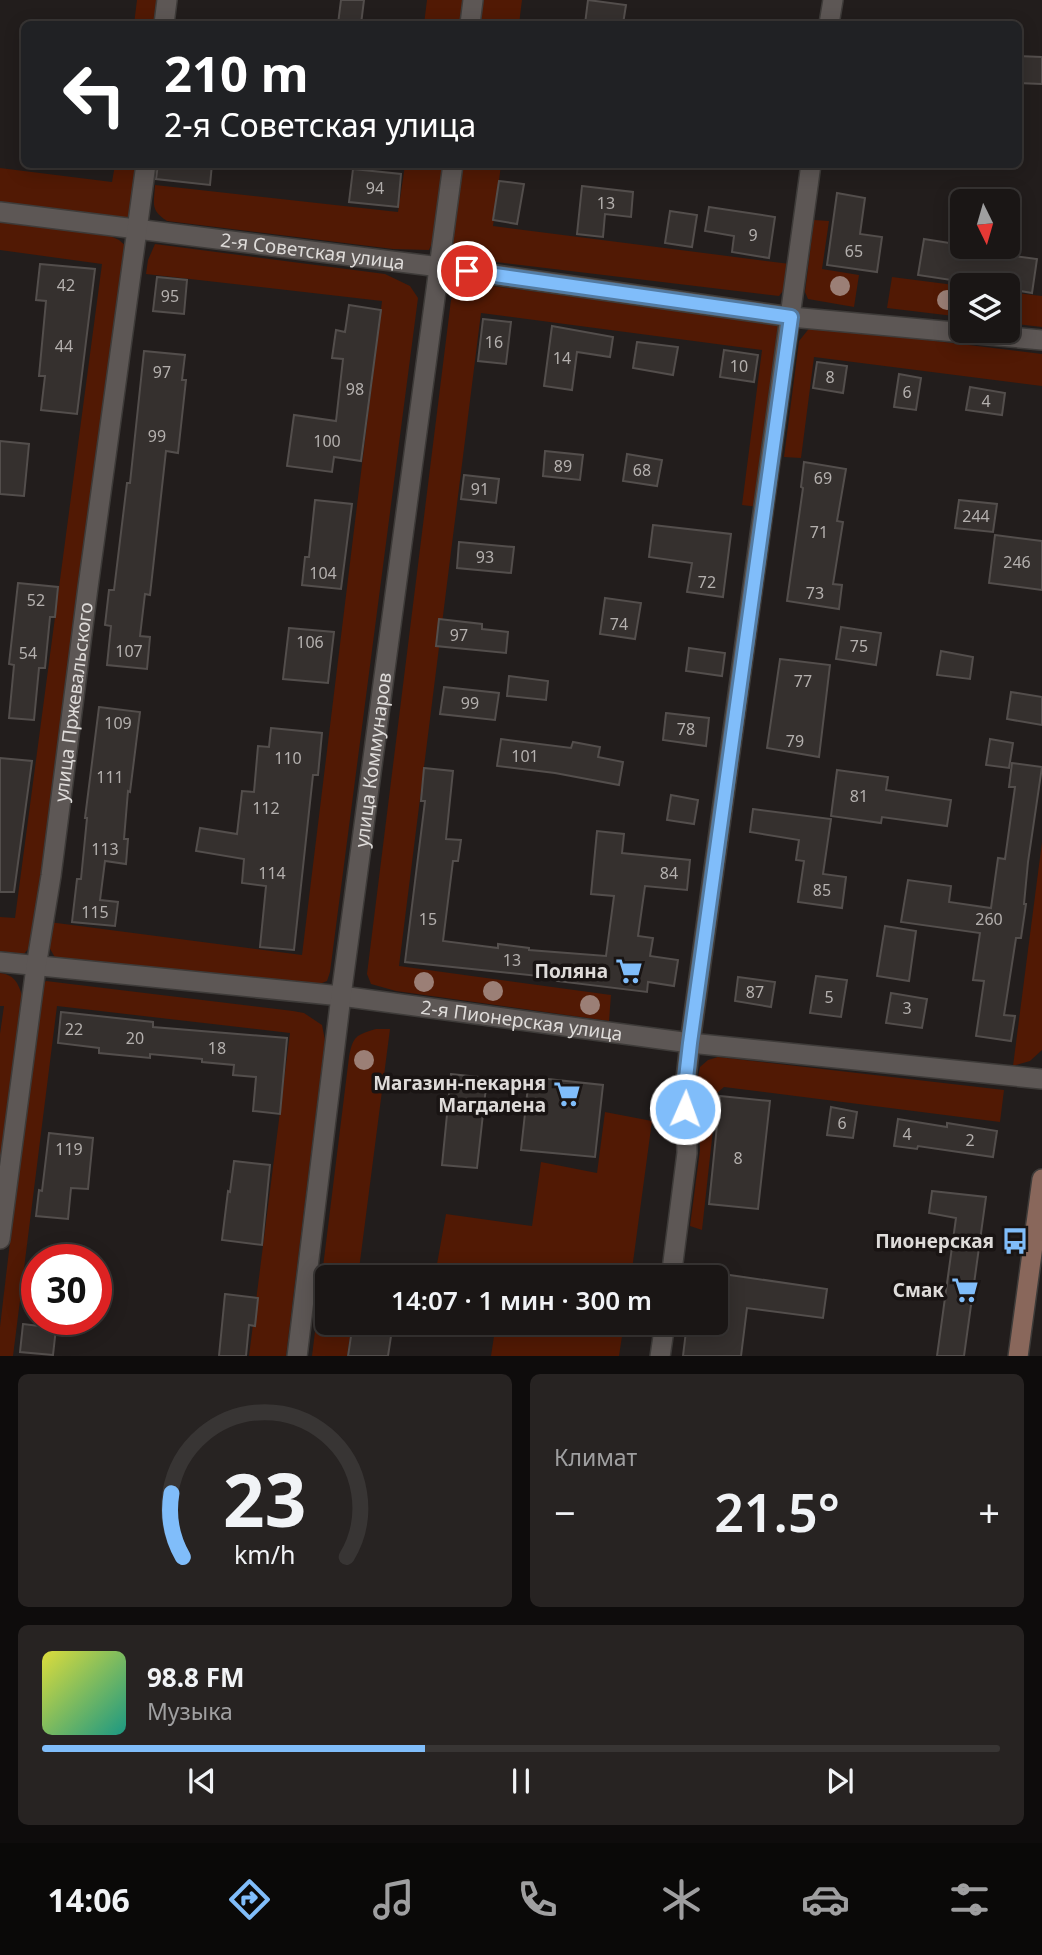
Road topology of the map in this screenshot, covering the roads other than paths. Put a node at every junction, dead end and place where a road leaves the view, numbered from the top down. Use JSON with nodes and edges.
{"nodes":[{"id":1,"x":167,"y":0,"type":"edge"},
{"id":2,"x":473,"y":0,"type":"edge"},
{"id":3,"x":832,"y":0,"type":"edge"},
{"id":4,"x":164,"y":21,"type":"edge"},
{"id":5,"x":470,"y":21,"type":"edge"},
{"id":6,"x":829,"y":21,"type":"edge"},
{"id":7,"x":146,"y":168,"type":"edge"},
{"id":8,"x":452,"y":168,"type":"edge"},
{"id":9,"x":810,"y":168,"type":"edge"},
{"id":10,"x":0,"y":212,"type":"edge"},
{"id":11,"x":138,"y":231,"type":"junction"},
{"id":12,"x":440,"y":267,"type":"junction"},
{"id":13,"x":791,"y":317,"type":"junction"},
{"id":14,"x":1042,"y":340,"type":"edge"},
{"id":15,"x":0,"y":962,"type":"edge"},
{"id":16,"x":36,"y":967,"type":"junction"},
{"id":17,"x":341,"y":996,"type":"junction"},
{"id":18,"x":690,"y":1043,"type":"junction"},
{"id":19,"x":1042,"y":1079,"type":"edge"},
{"id":20,"x":1042,"y":1180,"type":"edge"},
{"id":21,"x":0,"y":1239,"type":"edge"},
{"id":22,"x":673,"y":1265,"type":"edge"},
{"id":23,"x":663,"y":1335,"type":"edge"},
{"id":24,"x":296,"y":1356,"type":"edge"},
{"id":25,"x":660,"y":1356,"type":"edge"},
{"id":26,"x":1018,"y":1356,"type":"edge"}],
"edges":[{"from":1,"to":4,"type":"street"},
{"from":2,"to":5,"type":"street"},
{"from":3,"to":6,"type":"street"},
{"from":7,"to":11,"type":"street","name":"улица Пржевальского"},
{"from":8,"to":12,"type":"street","name":"улица Коммунаров"},
{"from":9,"to":13,"type":"street"},
{"from":10,"to":11,"type":"street","name":"2-я Советская улица"},
{"from":11,"to":12,"type":"street","name":"2-я Советская улица"},
{"from":11,"to":16,"type":"street","name":"улица Пржевальского"},
{"from":12,"to":13,"type":"street","name":"2-я Советская улица"},
{"from":12,"to":17,"type":"street","name":"улица Коммунаров"},
{"from":13,"to":14,"type":"street","name":"2-я Советская улица"},
{"from":13,"to":18,"type":"street"},
{"from":15,"to":16,"type":"street","name":"2-я Пионерская улица"},
{"from":16,"to":17,"type":"street","name":"2-я Пионерская улица"},
{"from":16,"to":21,"type":"street","name":"улица Пржевальского"},
{"from":17,"to":18,"type":"street","name":"2-я Пионерская улица"},
{"from":17,"to":24,"type":"street","name":"улица Коммунаров"},
{"from":18,"to":19,"type":"street","name":"2-я Пионерская улица"},
{"from":18,"to":22,"type":"street"},
{"from":20,"to":26,"type":"main road"},
{"from":23,"to":25,"type":"street"}]}
